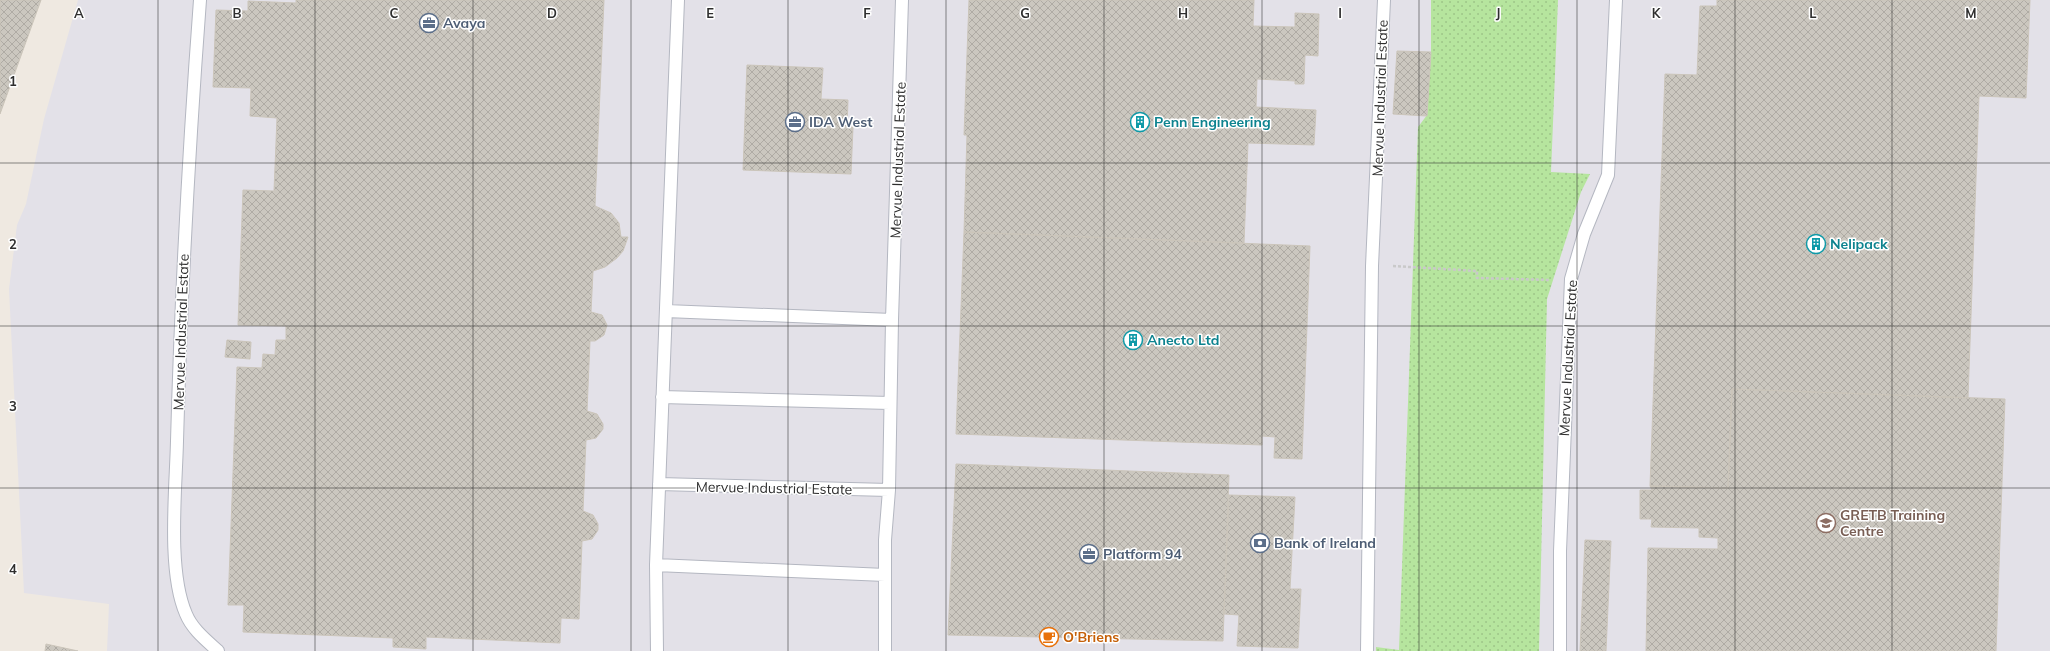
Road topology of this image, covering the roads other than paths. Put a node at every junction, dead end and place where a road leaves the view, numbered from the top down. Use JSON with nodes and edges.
{"nodes":[{"id":1,"x":200,"y":0,"type":"edge"},
{"id":2,"x":678,"y":0,"type":"edge"},
{"id":3,"x":902,"y":0,"type":"edge"},
{"id":4,"x":1384,"y":0,"type":"edge"},
{"id":5,"x":1616,"y":0,"type":"edge"},
{"id":6,"x":666,"y":310,"type":"junction"},
{"id":7,"x":892,"y":320,"type":"junction"},
{"id":8,"x":662,"y":397,"type":"junction"},
{"id":9,"x":890,"y":403,"type":"junction"},
{"id":10,"x":659,"y":484,"type":"junction"},
{"id":11,"x":889,"y":490,"type":"junction"},
{"id":12,"x":656,"y":565,"type":"junction"},
{"id":13,"x":885,"y":575,"type":"junction"},
{"id":14,"x":218,"y":651,"type":"edge"},
{"id":15,"x":657,"y":651,"type":"edge"},
{"id":16,"x":886,"y":651,"type":"edge"},
{"id":17,"x":1367,"y":651,"type":"edge"},
{"id":18,"x":1560,"y":651,"type":"edge"}],
"edges":[{"from":1,"to":14,"type":"lane","name":"Mervue Industrial Estate"},
{"from":2,"to":6,"type":"lane"},
{"from":3,"to":7,"type":"lane","name":"Mervue Industrial Estate"},
{"from":4,"to":17,"type":"lane","name":"Mervue Industrial Estate"},
{"from":5,"to":18,"type":"lane","name":"Mervue Industrial Estate"},
{"from":6,"to":7,"type":"lane"},
{"from":6,"to":8,"type":"lane"},
{"from":7,"to":9,"type":"lane","name":"Mervue Industrial Estate"},
{"from":8,"to":9,"type":"lane"},
{"from":8,"to":10,"type":"lane"},
{"from":9,"to":11,"type":"lane","name":"Mervue Industrial Estate"},
{"from":10,"to":11,"type":"lane","name":"Mervue Industrial Estate"},
{"from":10,"to":12,"type":"lane"},
{"from":11,"to":13,"type":"lane","name":"Mervue Industrial Estate"},
{"from":12,"to":13,"type":"lane"},
{"from":12,"to":15,"type":"lane"},
{"from":13,"to":16,"type":"lane","name":"Mervue Industrial Estate"}]}
